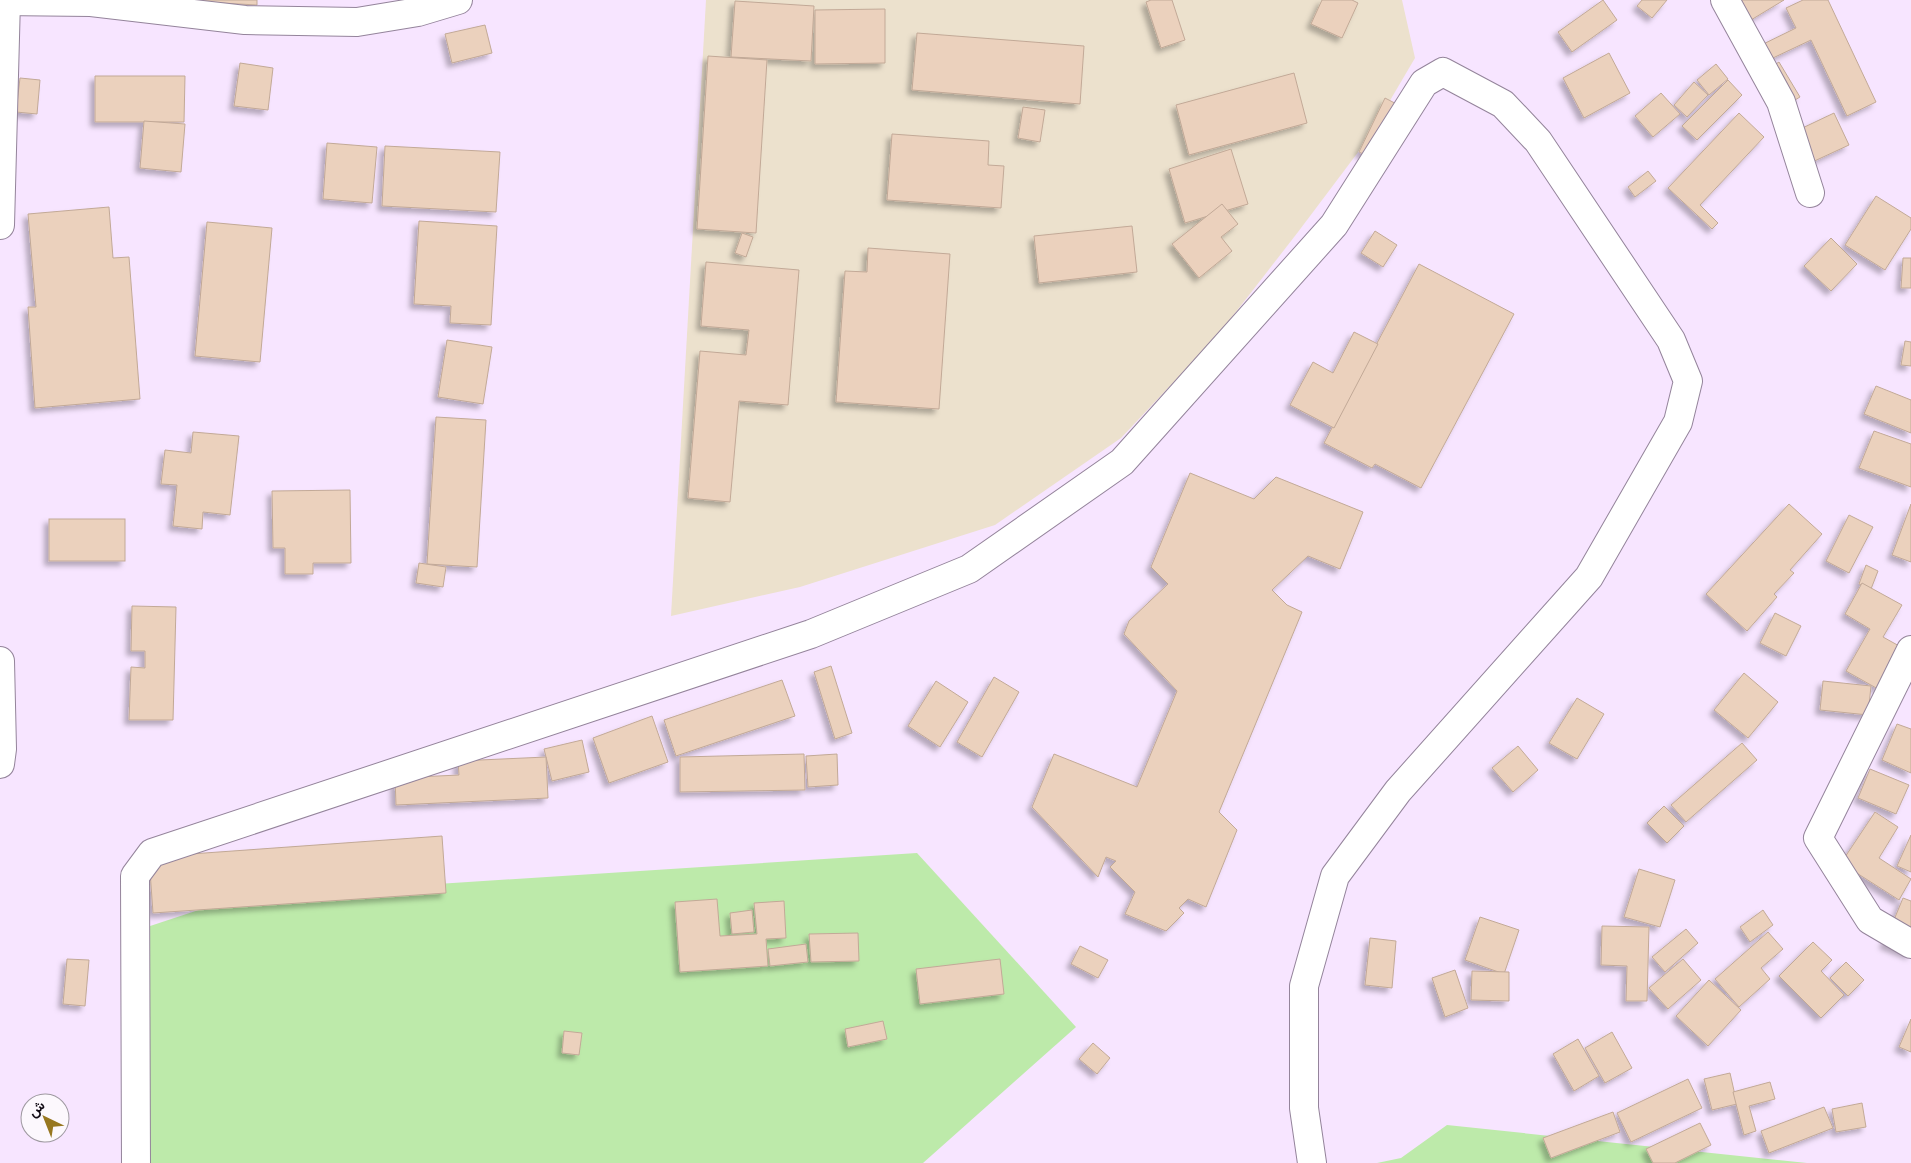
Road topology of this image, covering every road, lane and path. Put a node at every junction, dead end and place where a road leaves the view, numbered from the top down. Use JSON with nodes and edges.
{"nodes":[{"id":1,"x":458,"y":0,"type":"edge"},
{"id":2,"x":1725,"y":0,"type":"edge"},
{"id":3,"x":4,"y":1,"type":"edge"},
{"id":4,"x":1810,"y":193,"type":"dead end"},
{"id":5,"x":0,"y":225,"type":"edge"},
{"id":6,"x":1911,"y":650,"type":"edge"},
{"id":7,"x":0,"y":661,"type":"edge"},
{"id":8,"x":0,"y":764,"type":"edge"},
{"id":9,"x":1911,"y":944,"type":"edge"},
{"id":10,"x":136,"y":1163,"type":"edge"},
{"id":11,"x":1312,"y":1163,"type":"edge"}],
"edges":[{"from":1,"to":3,"type":"street"},
{"from":2,"to":4,"type":"street"},
{"from":3,"to":5,"type":"street"},
{"from":6,"to":9,"type":"street"},
{"from":7,"to":8,"type":"street"},
{"from":10,"to":11,"type":"street"}]}
